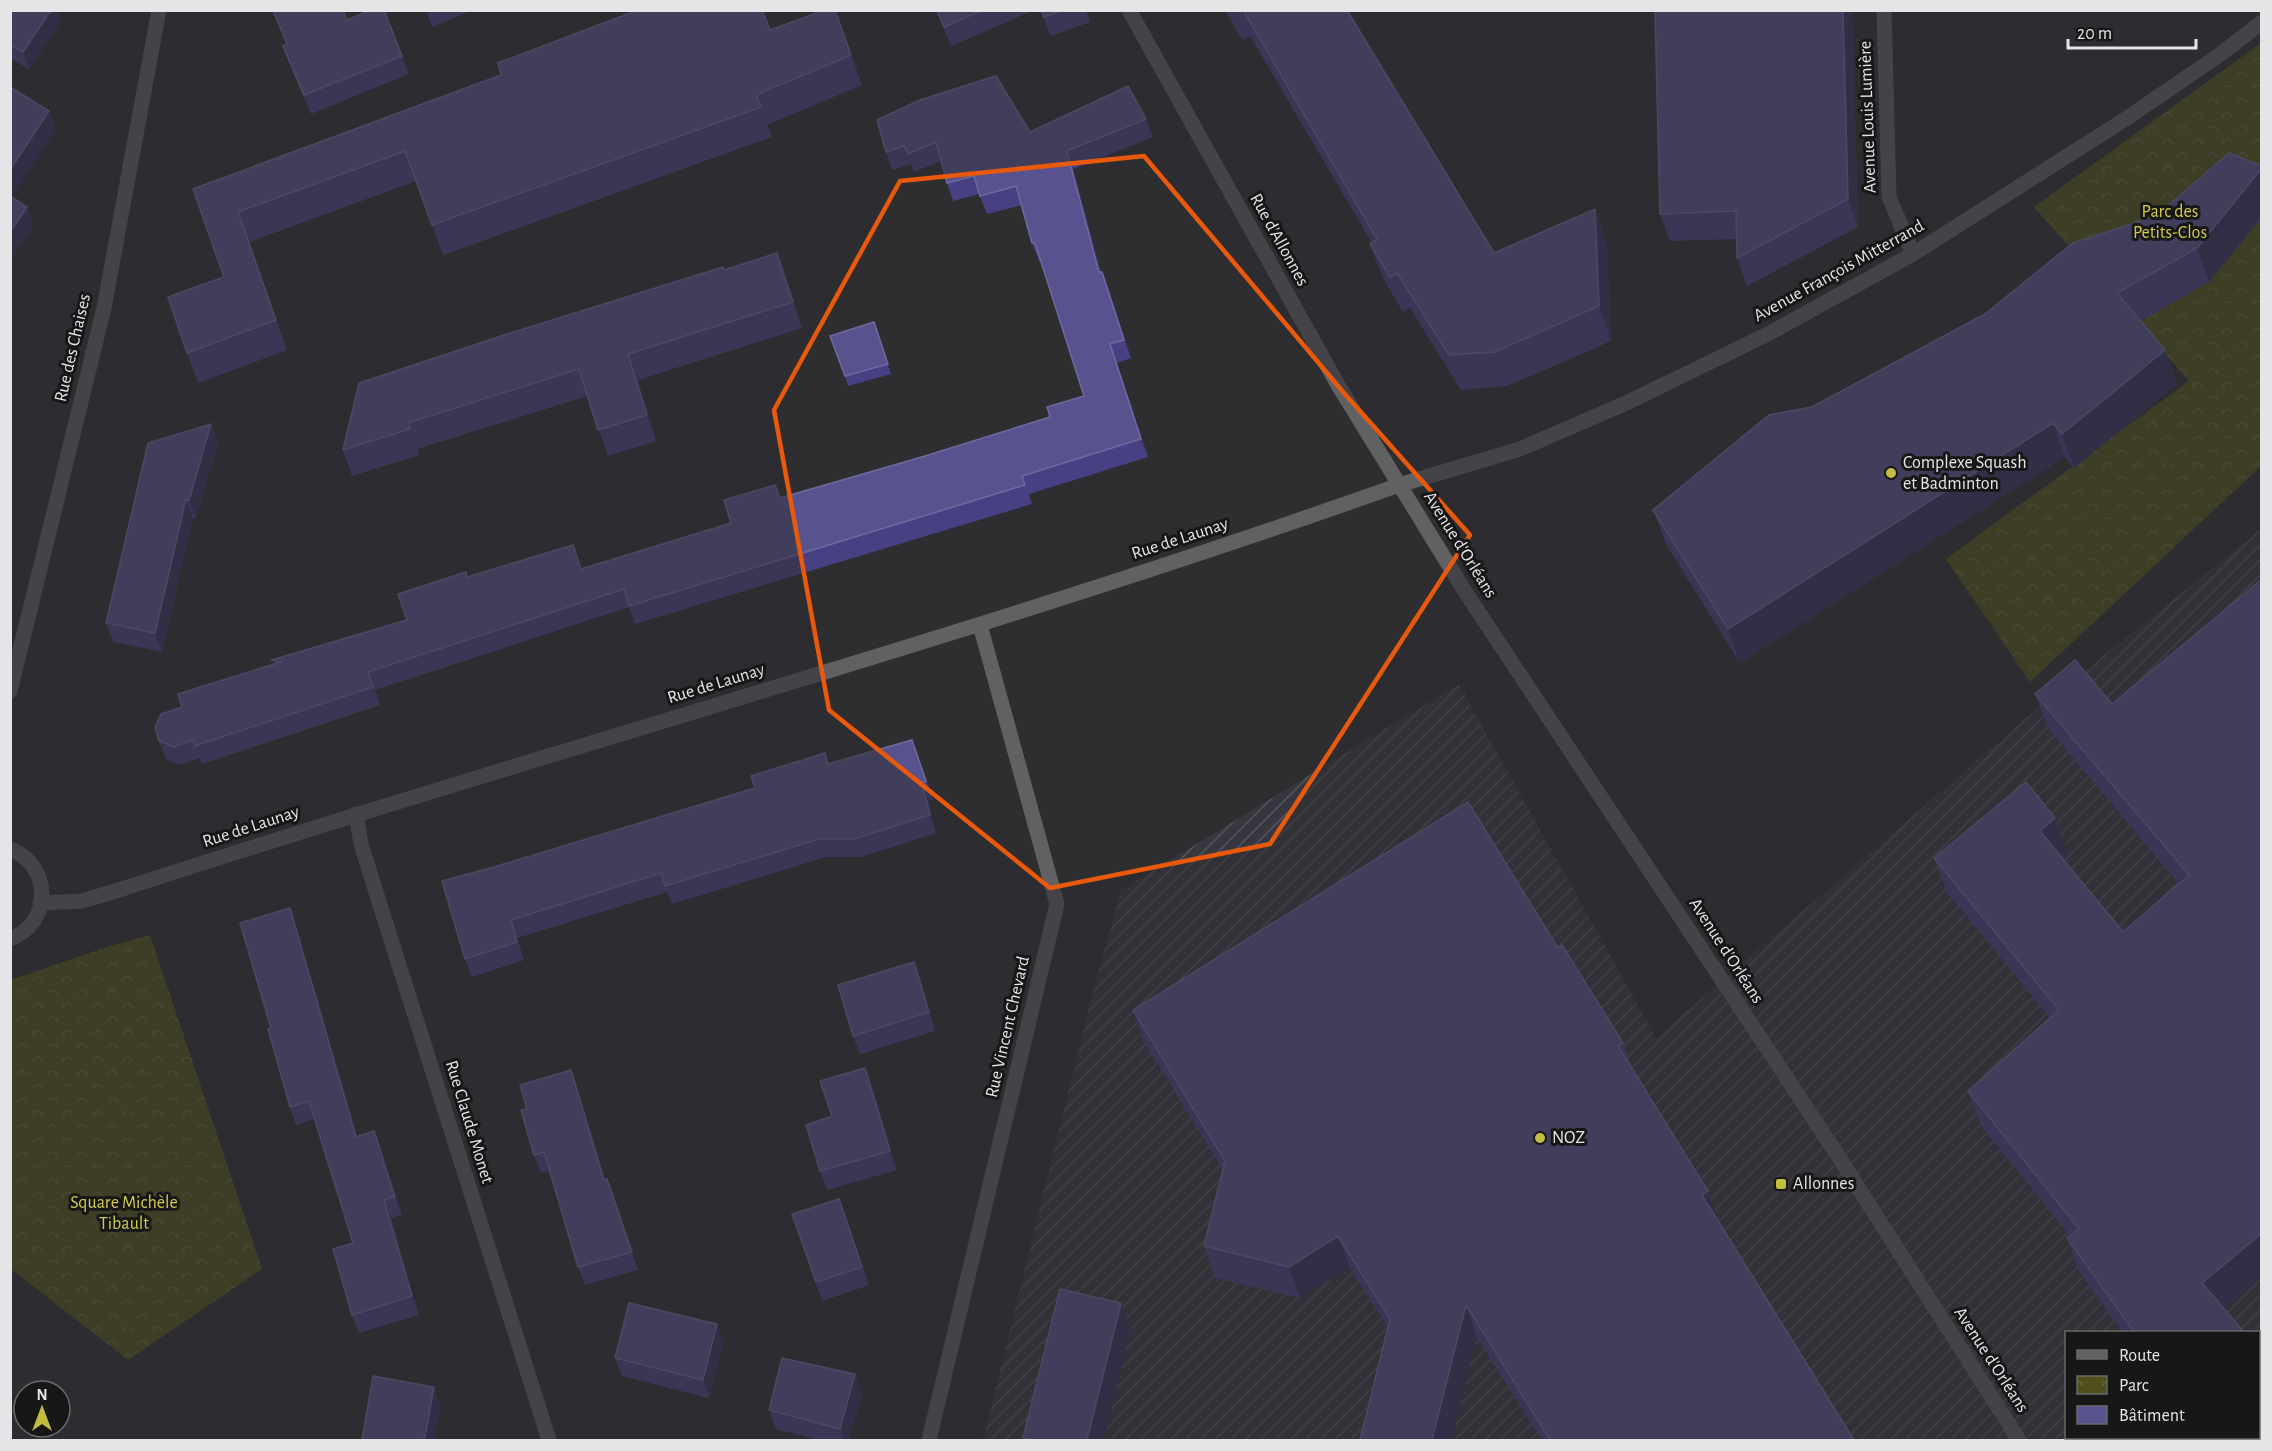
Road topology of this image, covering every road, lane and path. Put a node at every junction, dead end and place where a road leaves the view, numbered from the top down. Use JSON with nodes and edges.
{"nodes":[{"id":1,"x":159,"y":10,"type":"edge"},
{"id":2,"x":1129,"y":10,"type":"edge"},
{"id":3,"x":1884,"y":10,"type":"edge"},
{"id":4,"x":2262,"y":22,"type":"edge"},
{"id":5,"x":1913,"y":254,"type":"junction"},
{"id":6,"x":1399,"y":485,"type":"junction"},
{"id":7,"x":980,"y":624,"type":"junction"},
{"id":8,"x":10,"y":691,"type":"edge"},
{"id":9,"x":356,"y":814,"type":"junction"},
{"id":10,"x":10,"y":849,"type":"edge"},
{"id":11,"x":40,"y":903,"type":"junction"},
{"id":12,"x":10,"y":939,"type":"edge"},
{"id":13,"x":549,"y":1440,"type":"edge"},
{"id":14,"x":929,"y":1440,"type":"edge"},
{"id":15,"x":2019,"y":1440,"type":"edge"}],
"edges":[{"from":1,"to":8,"type":"street","name":"Rue des Chaises"},
{"from":2,"to":6,"type":"street","name":"Rue d'Allonnes"},
{"from":3,"to":5,"type":"street","name":"Avenue Louis Lumière"},
{"from":4,"to":5,"type":"street","name":"Avenue François Mitterrand"},
{"from":5,"to":6,"type":"street","name":"Avenue François Mitterrand"},
{"from":6,"to":7,"type":"street","name":"Rue de Launay"},
{"from":6,"to":15,"type":"street","name":"Avenue d'Orléans"},
{"from":7,"to":9,"type":"street","name":"Rue de Launay"},
{"from":7,"to":14,"type":"street","name":"Rue Vincent Chevard"},
{"from":9,"to":11,"type":"street","name":"Rue de Launay"},
{"from":9,"to":13,"type":"street","name":"Rue Claude Monet"},
{"from":10,"to":11,"type":"street"},
{"from":11,"to":12,"type":"street"}]}
